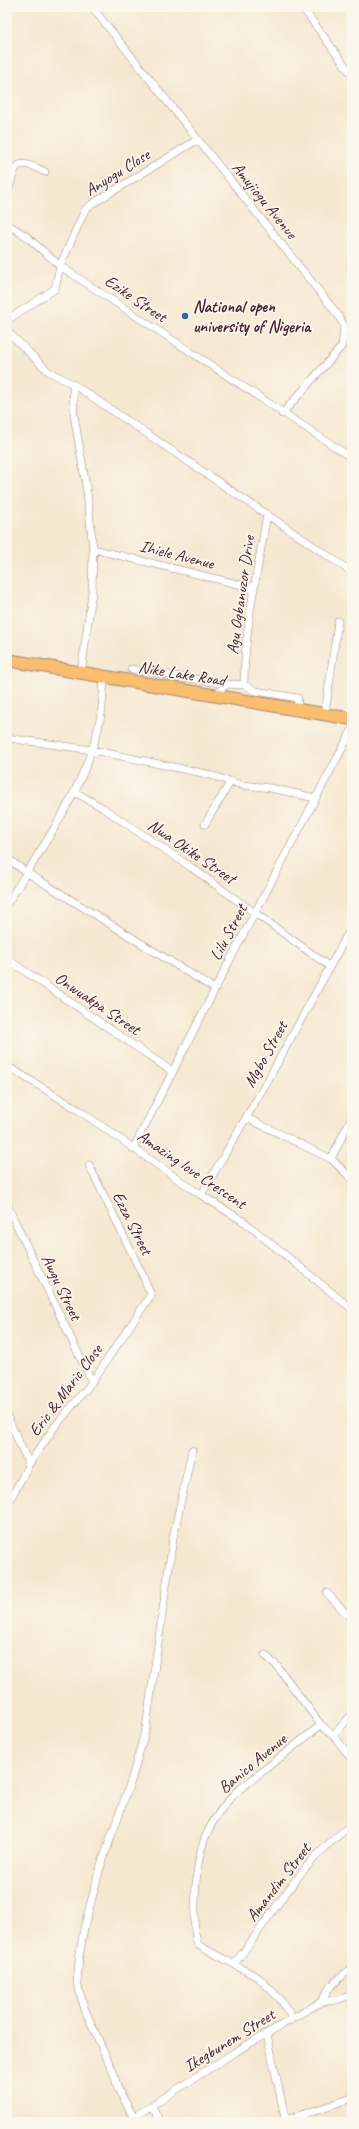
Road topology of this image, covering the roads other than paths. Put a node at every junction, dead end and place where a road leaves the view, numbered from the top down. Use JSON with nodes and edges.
{"nodes":[{"id":1,"x":92,"y":7,"type":"edge"},
{"id":2,"x":302,"y":7,"type":"edge"},
{"id":3,"x":352,"y":75,"type":"edge"},
{"id":4,"x":197,"y":140,"type":"junction"},
{"id":5,"x":45,"y":172,"type":"dead end"},
{"id":6,"x":7,"y":196,"type":"edge"},
{"id":7,"x":7,"y":224,"type":"edge"},
{"id":8,"x":60,"y":266,"type":"junction"},
{"id":9,"x":7,"y":320,"type":"edge"},
{"id":10,"x":344,"y":326,"type":"junction"},
{"id":11,"x":7,"y":331,"type":"edge"},
{"id":12,"x":352,"y":333,"type":"edge"},
{"id":13,"x":73,"y":384,"type":"junction"},
{"id":14,"x":282,"y":414,"type":"junction"},
{"id":15,"x":352,"y":458,"type":"edge"},
{"id":16,"x":267,"y":514,"type":"junction"},
{"id":17,"x":93,"y":549,"type":"junction"},
{"id":18,"x":352,"y":572,"type":"edge"},
{"id":19,"x":254,"y":588,"type":"junction"},
{"id":20,"x":338,"y":621,"type":"dead end"},
{"id":21,"x":7,"y":660,"type":"edge"},
{"id":22,"x":131,"y":669,"type":"dead end"},
{"id":23,"x":80,"y":674,"type":"junction"},
{"id":24,"x":104,"y":678,"type":"junction"},
{"id":25,"x":226,"y":684,"type":"junction"},
{"id":26,"x":244,"y":685,"type":"junction"},
{"id":27,"x":216,"y":696,"type":"junction"},
{"id":28,"x":297,"y":709,"type":"junction"},
{"id":29,"x":325,"y":714,"type":"junction"},
{"id":30,"x":351,"y":724,"type":"edge"},
{"id":31,"x":7,"y":738,"type":"edge"},
{"id":32,"x":92,"y":750,"type":"junction"},
{"id":33,"x":231,"y":781,"type":"junction"},
{"id":34,"x":75,"y":792,"type":"junction"},
{"id":35,"x":315,"y":798,"type":"junction"},
{"id":36,"x":206,"y":824,"type":"dead end"},
{"id":37,"x":7,"y":858,"type":"edge"},
{"id":38,"x":26,"y":872,"type":"junction"},
{"id":39,"x":7,"y":904,"type":"edge"},
{"id":40,"x":255,"y":913,"type":"junction"},
{"id":41,"x":352,"y":926,"type":"edge"},
{"id":42,"x":7,"y":959,"type":"edge"},
{"id":43,"x":329,"y":966,"type":"junction"},
{"id":44,"x":215,"y":989,"type":"junction"},
{"id":45,"x":7,"y":1066,"type":"edge"},
{"id":46,"x":173,"y":1072,"type":"junction"},
{"id":47,"x":352,"y":1117,"type":"edge"},
{"id":48,"x":247,"y":1118,"type":"junction"},
{"id":49,"x":133,"y":1149,"type":"junction"},
{"id":50,"x":330,"y":1159,"type":"junction"},
{"id":51,"x":89,"y":1166,"type":"dead end"},
{"id":52,"x":352,"y":1179,"type":"edge"},
{"id":53,"x":201,"y":1195,"type":"junction"},
{"id":54,"x":7,"y":1205,"type":"edge"},
{"id":55,"x":151,"y":1295,"type":"joint"},
{"id":56,"x":352,"y":1309,"type":"edge"},
{"id":57,"x":92,"y":1382,"type":"junction"},
{"id":58,"x":7,"y":1416,"type":"edge"},
{"id":59,"x":192,"y":1450,"type":"dead end"},
{"id":60,"x":29,"y":1464,"type":"junction"},
{"id":61,"x":7,"y":1506,"type":"edge"},
{"id":62,"x":327,"y":1593,"type":"dead end"},
{"id":63,"x":352,"y":1620,"type":"edge"},
{"id":64,"x":266,"y":1655,"type":"dead end"},
{"id":65,"x":352,"y":1715,"type":"edge"},
{"id":66,"x":321,"y":1725,"type":"junction"},
{"id":67,"x":333,"y":1735,"type":"junction"},
{"id":68,"x":352,"y":1759,"type":"edge"},
{"id":69,"x":352,"y":1826,"type":"edge"},
{"id":70,"x":234,"y":1964,"type":"junction"},
{"id":71,"x":352,"y":1967,"type":"edge"},
{"id":72,"x":352,"y":1994,"type":"edge"},
{"id":73,"x":321,"y":2002,"type":"junction"},
{"id":74,"x":293,"y":2019,"type":"junction"},
{"id":75,"x":267,"y":2034,"type":"junction"},
{"id":76,"x":352,"y":2098,"type":"edge"},
{"id":77,"x":152,"y":2106,"type":"junction"},
{"id":78,"x":135,"y":2116,"type":"junction"},
{"id":79,"x":286,"y":2121,"type":"edge"},
{"id":80,"x":126,"y":2122,"type":"edge"},
{"id":81,"x":160,"y":2122,"type":"edge"}],
"edges":[{"from":1,"to":4,"type":"street","name":"Amujiogu Avenue"},
{"from":2,"to":3,"type":"street"},
{"from":4,"to":8,"type":"street","name":"Anyogu Close"},
{"from":4,"to":10,"type":"street","name":"Amujiogu Avenue"},
{"from":5,"to":6,"type":"street"},
{"from":7,"to":8,"type":"street","name":"Ezike Street"},
{"from":8,"to":9,"type":"street","name":"Anyogu Close"},
{"from":8,"to":14,"type":"street","name":"Ezike Street"},
{"from":10,"to":12,"type":"street","name":"Amujiogu Avenue"},
{"from":10,"to":14,"type":"street"},
{"from":11,"to":13,"type":"street"},
{"from":13,"to":16,"type":"street"},
{"from":13,"to":17,"type":"street"},
{"from":14,"to":15,"type":"street","name":"Ezike Street"},
{"from":16,"to":18,"type":"street"},
{"from":16,"to":19,"type":"street","name":"Agu Ogbanuzor Drive"},
{"from":17,"to":19,"type":"street","name":"Ihiele Avenue"},
{"from":17,"to":23,"type":"street"},
{"from":19,"to":26,"type":"street","name":"Agu Ogbanuzor Drive"},
{"from":20,"to":29,"type":"street"},
{"from":21,"to":23,"type":"main road","name":"Nike Lake Road"},
{"from":22,"to":25,"type":"street"},
{"from":23,"to":24,"type":"main road","name":"Nike Lake Road"},
{"from":24,"to":27,"type":"main road","name":"Nike Lake Road"},
{"from":24,"to":32,"type":"street"},
{"from":25,"to":26,"type":"street"},
{"from":25,"to":27,"type":"street"},
{"from":26,"to":28,"type":"street"},
{"from":27,"to":28,"type":"main road","name":"Nike Lake Road"},
{"from":28,"to":29,"type":"main road","name":"Nike Lake Road"},
{"from":29,"to":30,"type":"main road","name":"Nike Lake Road"},
{"from":30,"to":35,"type":"street","name":"Lilu Street"},
{"from":31,"to":32,"type":"street"},
{"from":32,"to":33,"type":"street"},
{"from":32,"to":34,"type":"street"},
{"from":33,"to":35,"type":"street"},
{"from":33,"to":36,"type":"street"},
{"from":34,"to":38,"type":"street"},
{"from":34,"to":40,"type":"street","name":"Nwa Okike Street"},
{"from":35,"to":40,"type":"street","name":"Lilu Street"},
{"from":37,"to":38,"type":"street"},
{"from":38,"to":39,"type":"street"},
{"from":38,"to":44,"type":"street"},
{"from":40,"to":43,"type":"street","name":"Nwa Okike Street"},
{"from":40,"to":44,"type":"street","name":"Lilu Street"},
{"from":41,"to":43,"type":"street","name":"Mgbo Street"},
{"from":42,"to":46,"type":"street","name":"Onwuakpa Street"},
{"from":43,"to":48,"type":"street","name":"Mgbo Street"},
{"from":44,"to":46,"type":"street","name":"Lilu Street"},
{"from":45,"to":49,"type":"street","name":"Amazing love Crescent"},
{"from":46,"to":49,"type":"street","name":"Lilu Street"},
{"from":47,"to":50,"type":"street"},
{"from":48,"to":50,"type":"street"},
{"from":48,"to":53,"type":"street","name":"Mgbo Street"},
{"from":49,"to":53,"type":"street","name":"Amazing love Crescent"},
{"from":50,"to":52,"type":"street"},
{"from":51,"to":55,"type":"street","name":"Ezza Street"},
{"from":53,"to":56,"type":"street","name":"Amazing love Crescent"},
{"from":54,"to":57,"type":"street","name":"Awgu Street"},
{"from":55,"to":57,"type":"street","name":"Eric & Maric Close"},
{"from":57,"to":60,"type":"street","name":"Eric & Maric Close"},
{"from":58,"to":60,"type":"street"},
{"from":59,"to":78,"type":"street"},
{"from":60,"to":61,"type":"street","name":"Eric & Maric Close"},
{"from":62,"to":63,"type":"street"},
{"from":64,"to":66,"type":"street"},
{"from":65,"to":67,"type":"street"},
{"from":66,"to":67,"type":"street"},
{"from":66,"to":70,"type":"street","name":"Banico Avenue"},
{"from":67,"to":68,"type":"street"},
{"from":69,"to":70,"type":"street","name":"Amandim Street"},
{"from":70,"to":74,"type":"street","name":"Banico Avenue"},
{"from":71,"to":73,"type":"street"},
{"from":72,"to":73,"type":"street","name":"Ikegbunem Street"},
{"from":73,"to":74,"type":"street","name":"Ikegbunem Street"},
{"from":74,"to":75,"type":"street","name":"Ikegbunem Street"},
{"from":75,"to":77,"type":"street","name":"Ikegbunem Street"},
{"from":75,"to":79,"type":"street"},
{"from":76,"to":79,"type":"street"},
{"from":77,"to":78,"type":"street","name":"Ikegbunem Street"},
{"from":77,"to":81,"type":"street"},
{"from":78,"to":80,"type":"street","name":"Ikegbunem Street"}]}
